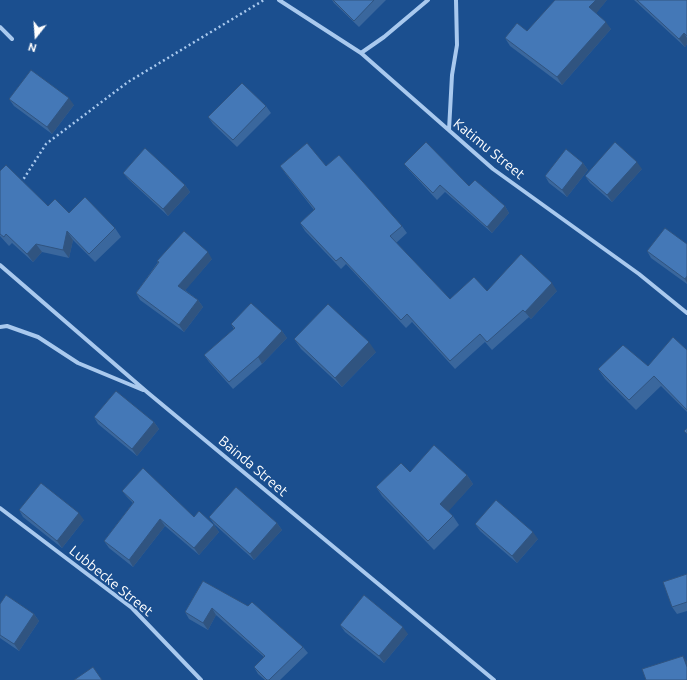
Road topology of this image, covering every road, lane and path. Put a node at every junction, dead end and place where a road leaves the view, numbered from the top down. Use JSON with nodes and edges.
{"nodes":[{"id":1,"x":264,"y":0,"type":"edge"},
{"id":2,"x":279,"y":0,"type":"edge"},
{"id":3,"x":428,"y":0,"type":"edge"},
{"id":4,"x":456,"y":0,"type":"edge"},
{"id":5,"x":0,"y":28,"type":"edge"},
{"id":6,"x":12,"y":39,"type":"dead end"},
{"id":7,"x":361,"y":53,"type":"junction"},
{"id":8,"x":449,"y":130,"type":"junction"},
{"id":9,"x":17,"y":189,"type":"edge"},
{"id":10,"x":0,"y":265,"type":"edge"},
{"id":11,"x":687,"y":313,"type":"edge"},
{"id":12,"x":0,"y":327,"type":"edge"},
{"id":13,"x":147,"y":392,"type":"junction"},
{"id":14,"x":0,"y":508,"type":"edge"},
{"id":15,"x":201,"y":680,"type":"edge"},
{"id":16,"x":494,"y":680,"type":"edge"}],
"edges":[{"from":1,"to":9,"type":"path"},
{"from":2,"to":7,"type":"street","name":"Katimu Street"},
{"from":3,"to":7,"type":"street"},
{"from":4,"to":8,"type":"street"},
{"from":5,"to":6,"type":"street"},
{"from":7,"to":8,"type":"street","name":"Katimu Street"},
{"from":8,"to":11,"type":"street","name":"Katimu Street"},
{"from":10,"to":13,"type":"street","name":"Bainda Street"},
{"from":12,"to":13,"type":"street"},
{"from":13,"to":16,"type":"street","name":"Bainda Street"},
{"from":14,"to":15,"type":"street","name":"Lubbecke Street"}]}
